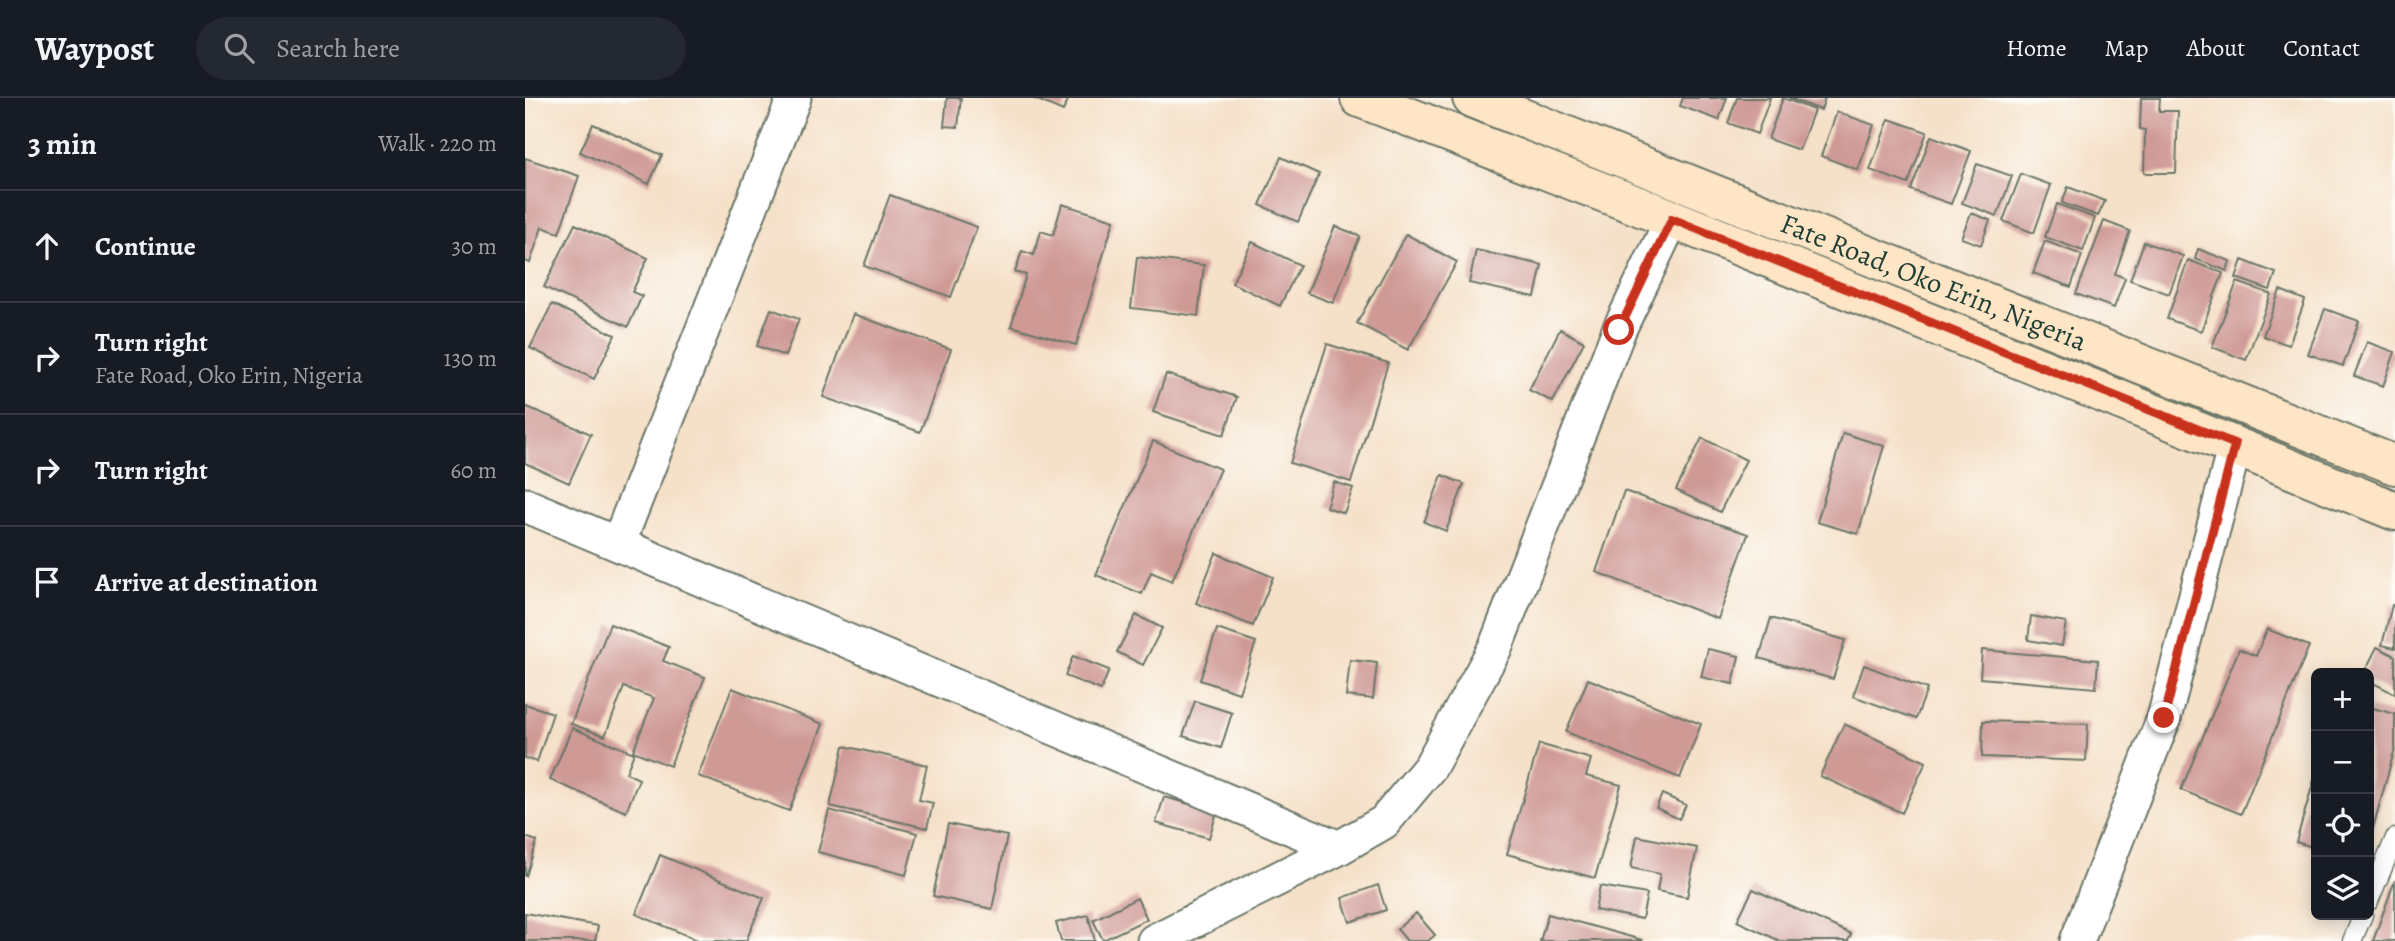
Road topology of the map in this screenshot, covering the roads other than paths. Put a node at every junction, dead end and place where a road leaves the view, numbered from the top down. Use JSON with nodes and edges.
{"nodes":[{"id":1,"x":795,"y":98,"type":"edge"},
{"id":2,"x":1360,"y":98,"type":"edge"},
{"id":3,"x":1472,"y":98,"type":"edge"},
{"id":4,"x":1672,"y":219,"type":"junction"},
{"id":5,"x":2235,"y":444,"type":"junction"},
{"id":6,"x":2395,"y":465,"type":"edge"},
{"id":7,"x":525,"y":506,"type":"edge"},
{"id":8,"x":2395,"y":510,"type":"edge"},
{"id":9,"x":618,"y":544,"type":"junction"},
{"id":10,"x":2395,"y":838,"type":"edge"},
{"id":11,"x":1339,"y":848,"type":"junction"},
{"id":12,"x":2374,"y":889,"type":"edge"},
{"id":13,"x":2361,"y":920,"type":"edge"},
{"id":14,"x":1154,"y":941,"type":"edge"},
{"id":15,"x":2077,"y":941,"type":"edge"},
{"id":16,"x":2352,"y":941,"type":"edge"}],
"edges":[{"from":1,"to":9,"type":"street"},
{"from":2,"to":4,"type":"street","name":"Fate Road, Oko Erin, Nigeria"},
{"from":3,"to":6,"type":"street","name":"Fate Road, Oko Erin, Nigeria"},
{"from":4,"to":5,"type":"street","name":"Fate Road, Oko Erin, Nigeria"},
{"from":4,"to":11,"type":"street"},
{"from":5,"to":8,"type":"street","name":"Fate Road, Oko Erin, Nigeria"},
{"from":5,"to":15,"type":"street"},
{"from":7,"to":9,"type":"street"},
{"from":9,"to":11,"type":"street"},
{"from":10,"to":12,"type":"lane"},
{"from":11,"to":14,"type":"street"},
{"from":13,"to":16,"type":"lane"}]}
